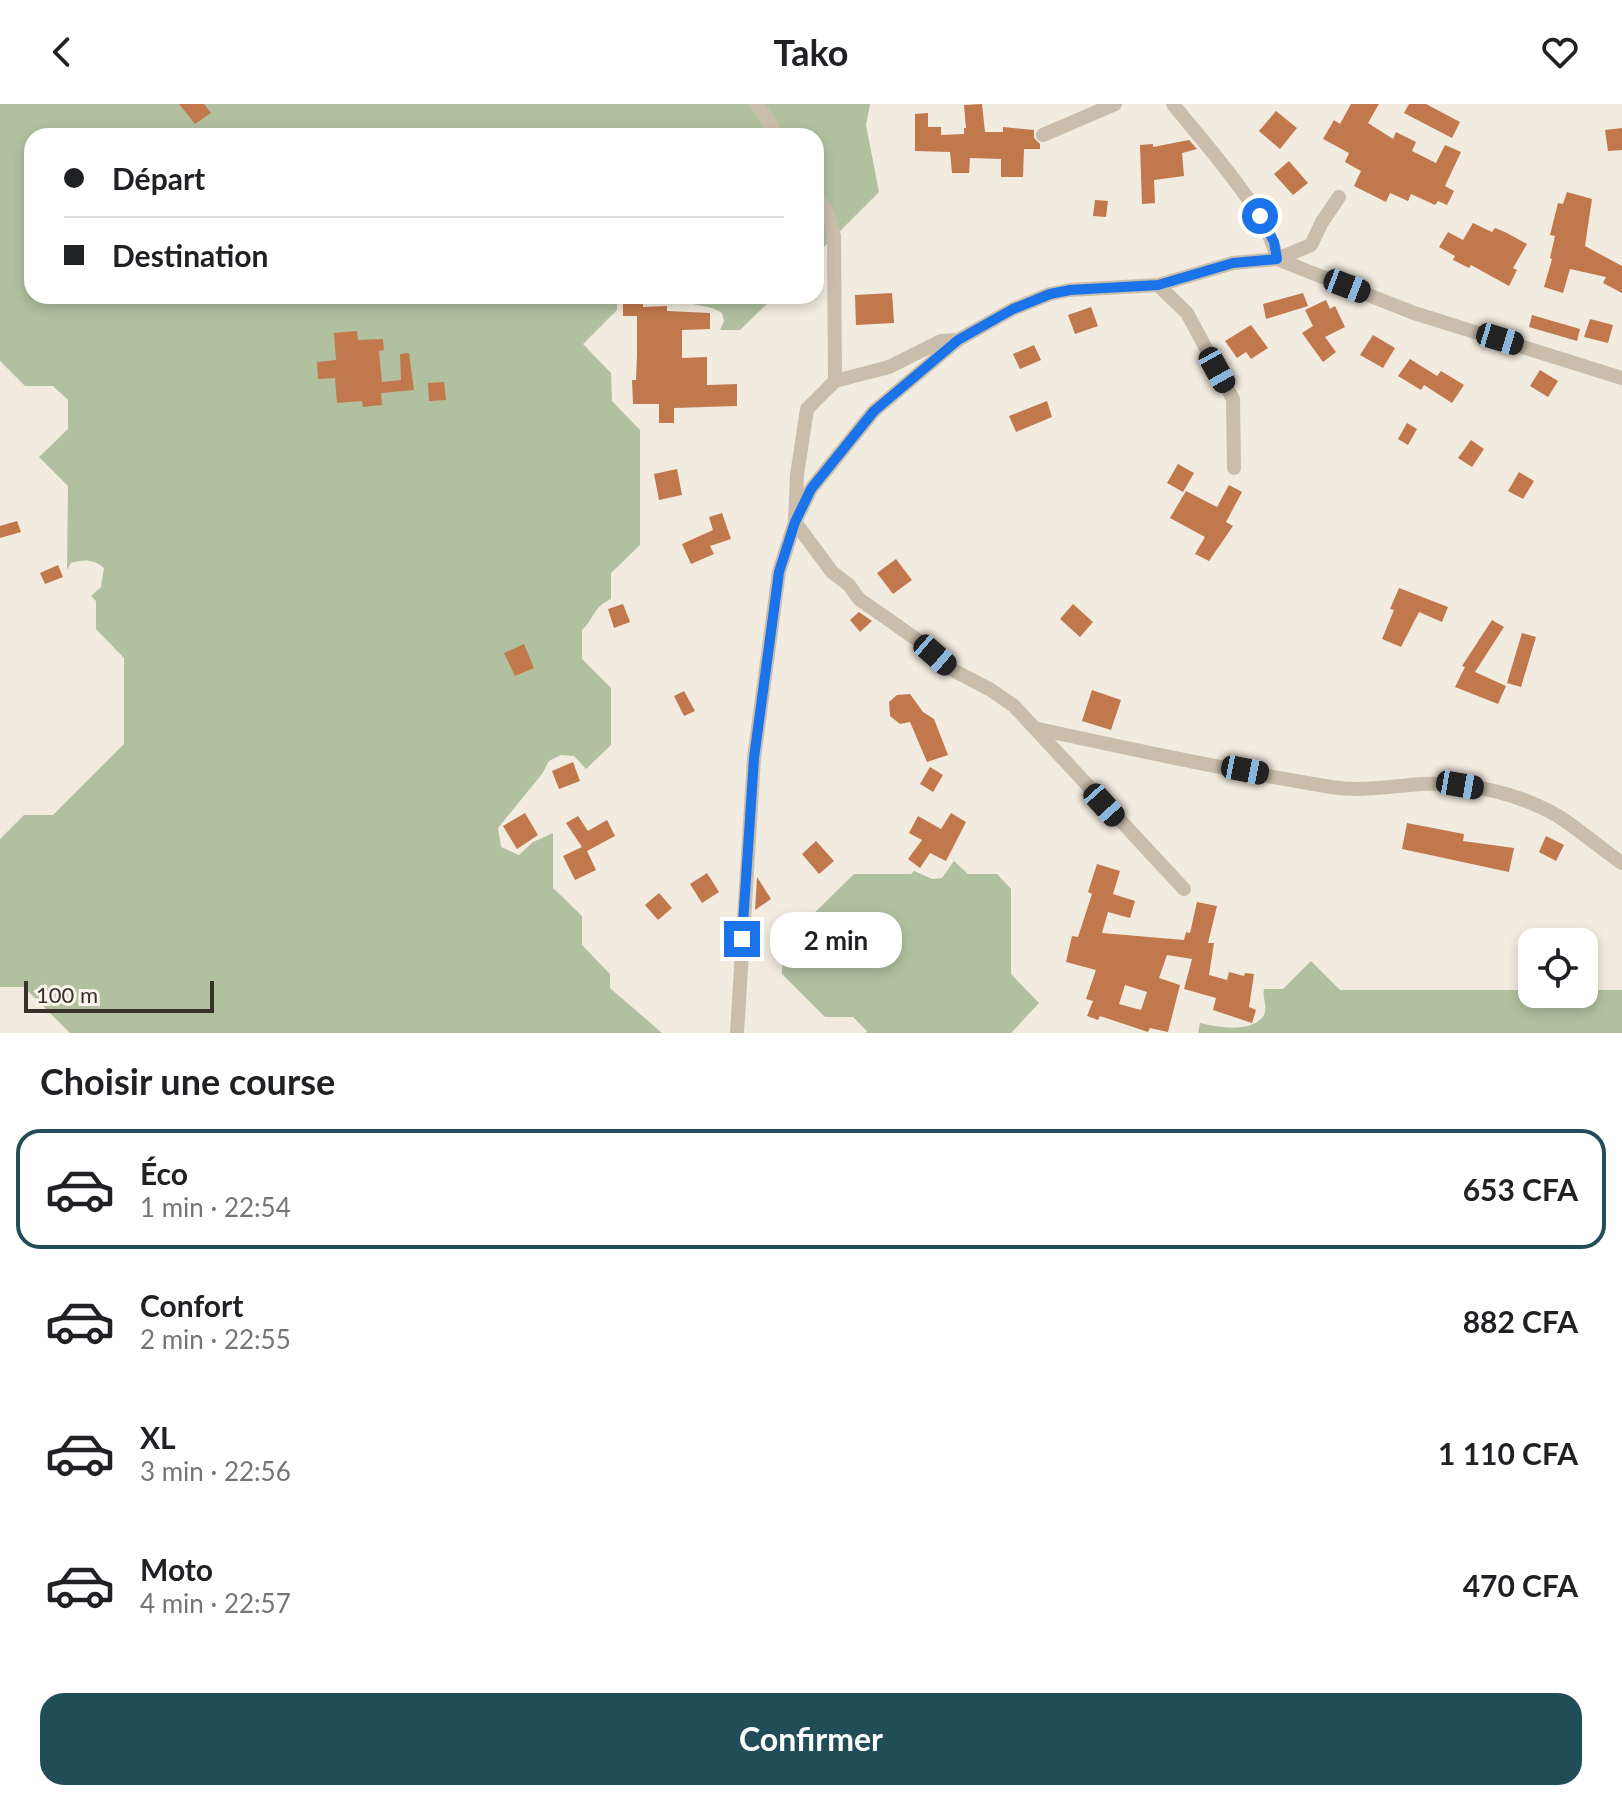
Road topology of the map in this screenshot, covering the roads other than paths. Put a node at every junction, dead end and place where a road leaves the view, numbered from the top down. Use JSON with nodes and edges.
{"nodes":[{"id":1,"x":757,"y":104,"type":"edge"},
{"id":2,"x":1115,"y":104,"type":"edge"},
{"id":3,"x":1173,"y":104,"type":"edge"},
{"id":4,"x":773,"y":128,"type":"edge"},
{"id":5,"x":1043,"y":135,"type":"dead end"},
{"id":6,"x":1339,"y":197,"type":"dead end"},
{"id":7,"x":824,"y":208,"type":"edge"},
{"id":8,"x":1277,"y":259,"type":"junction"},
{"id":9,"x":1158,"y":285,"type":"junction"},
{"id":10,"x":958,"y":340,"type":"junction"},
{"id":11,"x":1622,"y":378,"type":"edge"},
{"id":12,"x":835,"y":381,"type":"junction"},
{"id":13,"x":1234,"y":468,"type":"dead end"},
{"id":14,"x":795,"y":522,"type":"junction"},
{"id":15,"x":1038,"y":729,"type":"junction"},
{"id":16,"x":1622,"y":863,"type":"edge"},
{"id":17,"x":1184,"y":889,"type":"dead end"},
{"id":18,"x":737,"y":1033,"type":"edge"}],
"edges":[{"from":1,"to":4,"type":"street"},
{"from":2,"to":5,"type":"street"},
{"from":3,"to":8,"type":"street"},
{"from":6,"to":8,"type":"street"},
{"from":7,"to":12,"type":"street"},
{"from":8,"to":9,"type":"street"},
{"from":8,"to":11,"type":"street"},
{"from":9,"to":10,"type":"street"},
{"from":9,"to":13,"type":"street"},
{"from":10,"to":12,"type":"street"},
{"from":10,"to":14,"type":"street"},
{"from":12,"to":14,"type":"street"},
{"from":14,"to":15,"type":"street"},
{"from":14,"to":18,"type":"street"},
{"from":15,"to":16,"type":"street"},
{"from":15,"to":17,"type":"street"}]}
